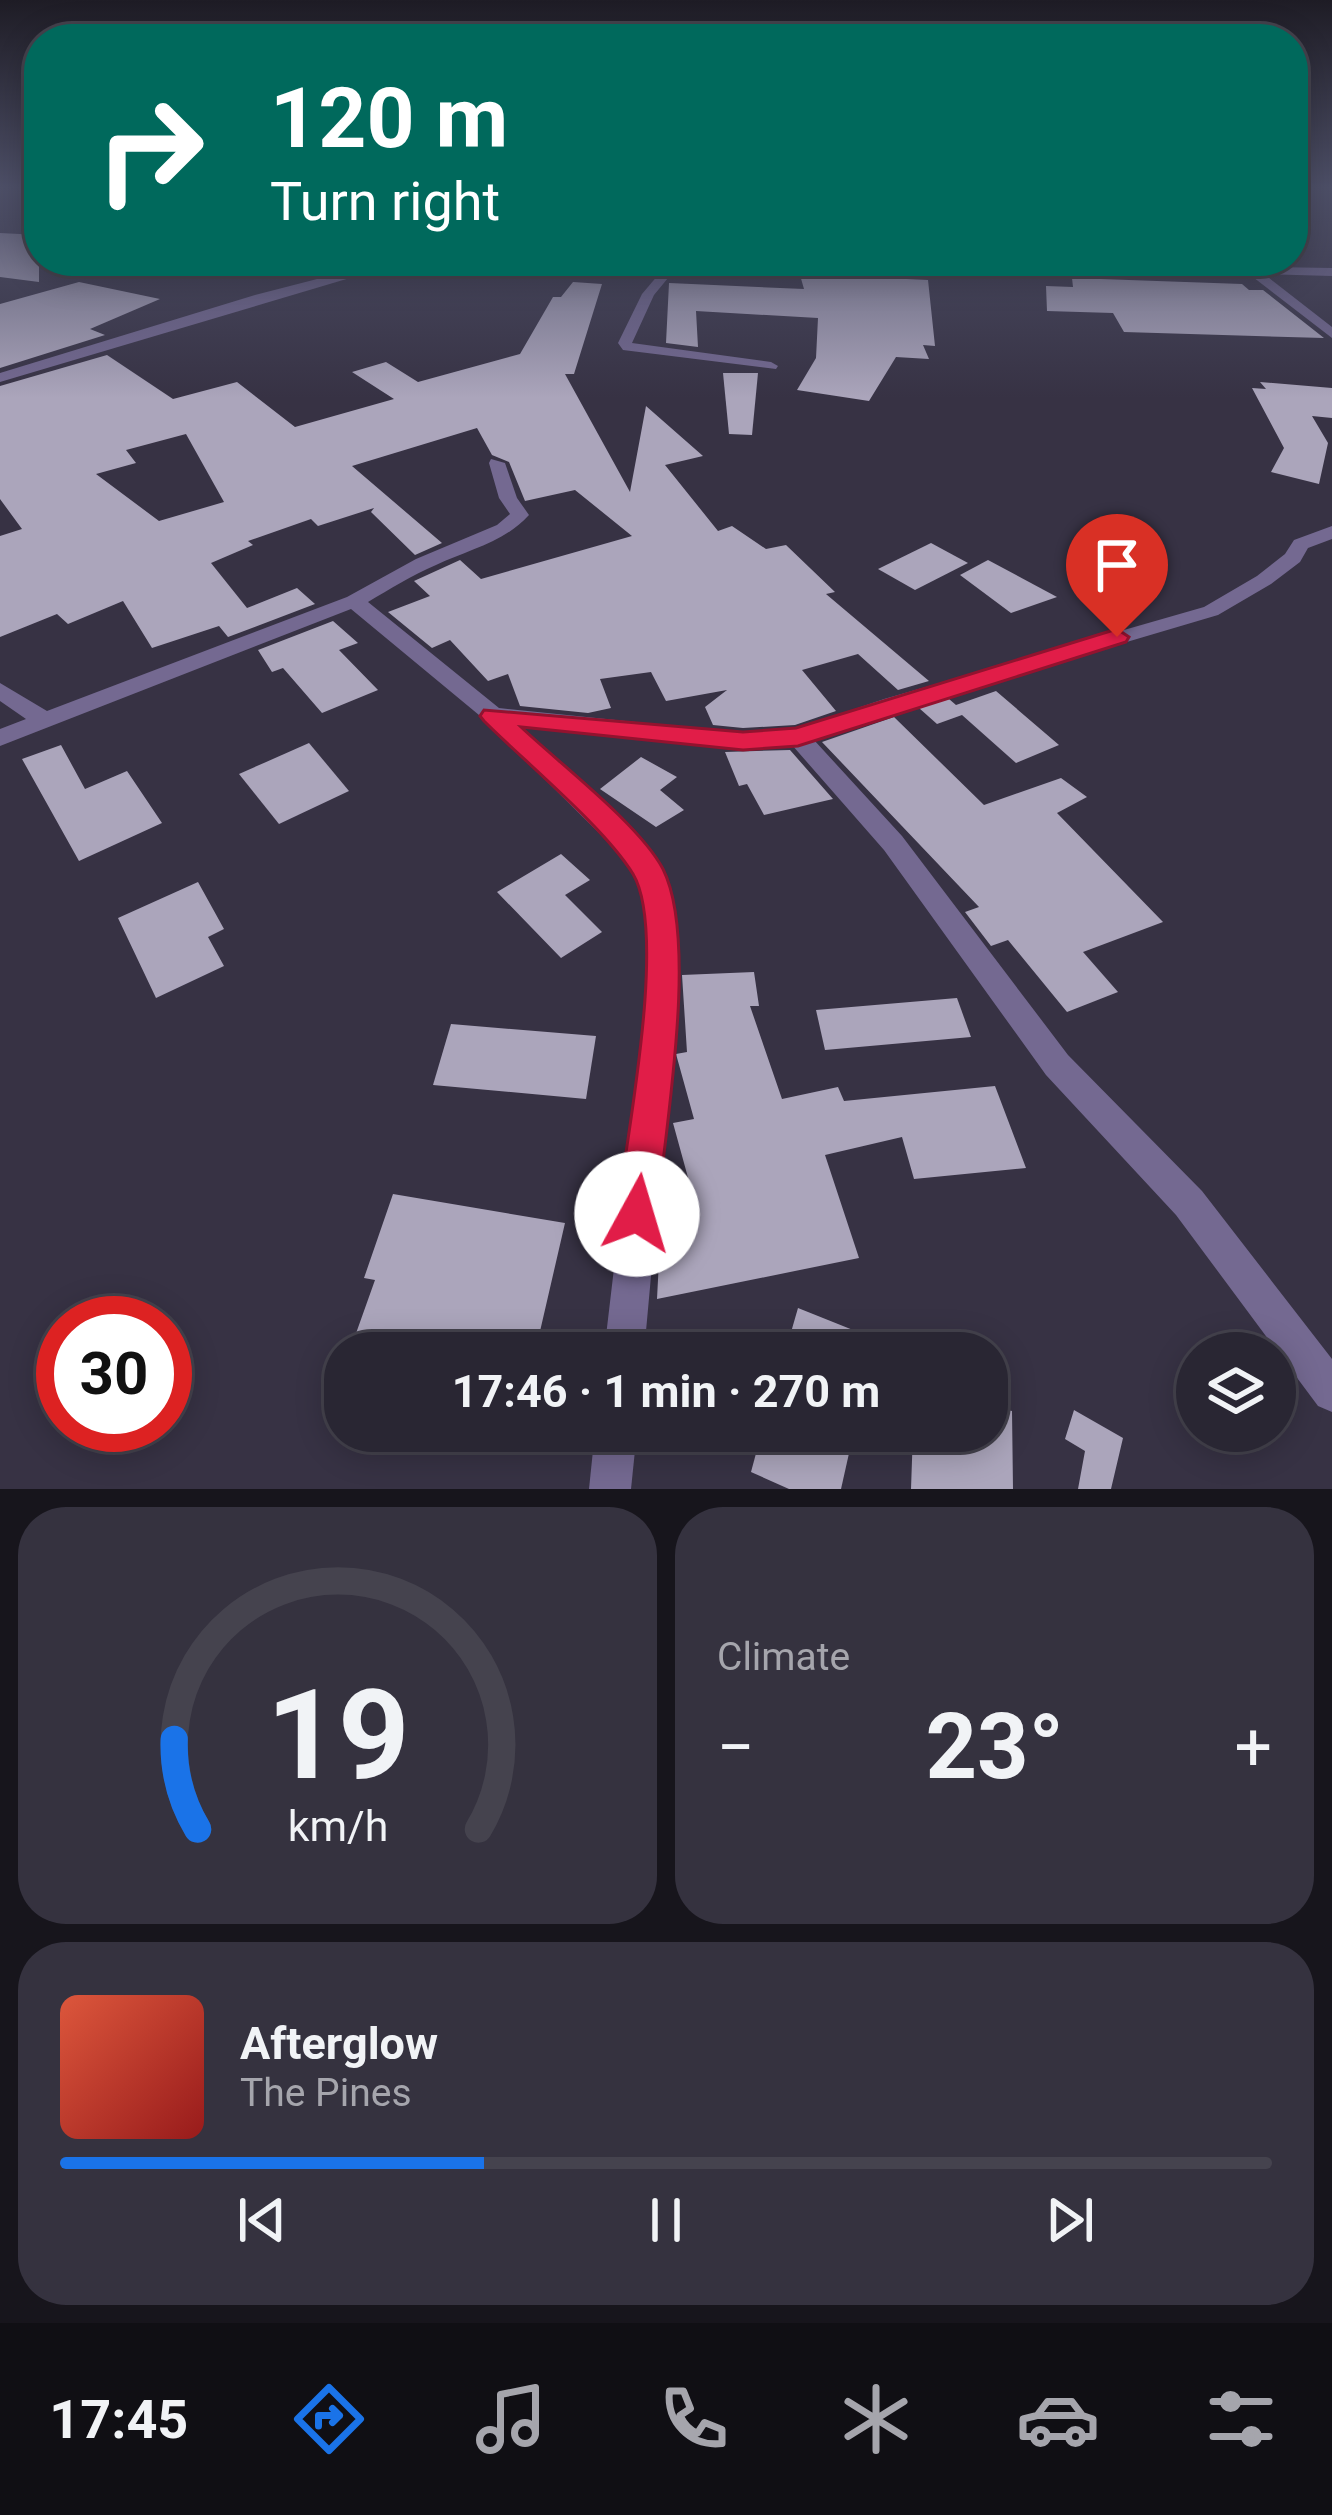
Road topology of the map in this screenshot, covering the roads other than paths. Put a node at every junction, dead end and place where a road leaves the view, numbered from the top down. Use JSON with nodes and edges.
{"nodes":[{"id":1,"x":344,"y":276,"type":"edge"},
{"id":2,"x":663,"y":276,"type":"edge"},
{"id":3,"x":1259,"y":276,"type":"edge"},
{"id":4,"x":1332,"y":334,"type":"edge"},
{"id":5,"x":771,"y":366,"type":"dead end"},
{"id":6,"x":0,"y":378,"type":"edge"},
{"id":7,"x":497,"y":464,"type":"dead end"},
{"id":8,"x":1332,"y":532,"type":"edge"},
{"id":9,"x":1301,"y":544,"type":"junction"},
{"id":10,"x":1332,"y":558,"type":"edge"},
{"id":11,"x":354,"y":601,"type":"junction"},
{"id":12,"x":0,"y":690,"type":"edge"},
{"id":13,"x":493,"y":716,"type":"junction"},
{"id":14,"x":43,"y":721,"type":"junction"},
{"id":15,"x":798,"y":737,"type":"junction"},
{"id":16,"x":0,"y":738,"type":"edge"},
{"id":17,"x":626,"y":1332,"type":"edge"},
{"id":18,"x":1332,"y":1392,"type":"edge"},
{"id":19,"x":614,"y":1452,"type":"edge"},
{"id":20,"x":610,"y":1489,"type":"edge"}],
"edges":[{"from":1,"to":6,"type":"street"},
{"from":2,"to":5,"type":"street"},
{"from":3,"to":4,"type":"street"},
{"from":7,"to":11,"type":"street"},
{"from":8,"to":9,"type":"street"},
{"from":9,"to":10,"type":"street"},
{"from":9,"to":15,"type":"street"},
{"from":11,"to":13,"type":"street"},
{"from":11,"to":14,"type":"street"},
{"from":12,"to":14,"type":"street"},
{"from":13,"to":15,"type":"street"},
{"from":13,"to":17,"type":"street"},
{"from":14,"to":16,"type":"street"},
{"from":15,"to":18,"type":"street"},
{"from":19,"to":20,"type":"street"}]}
